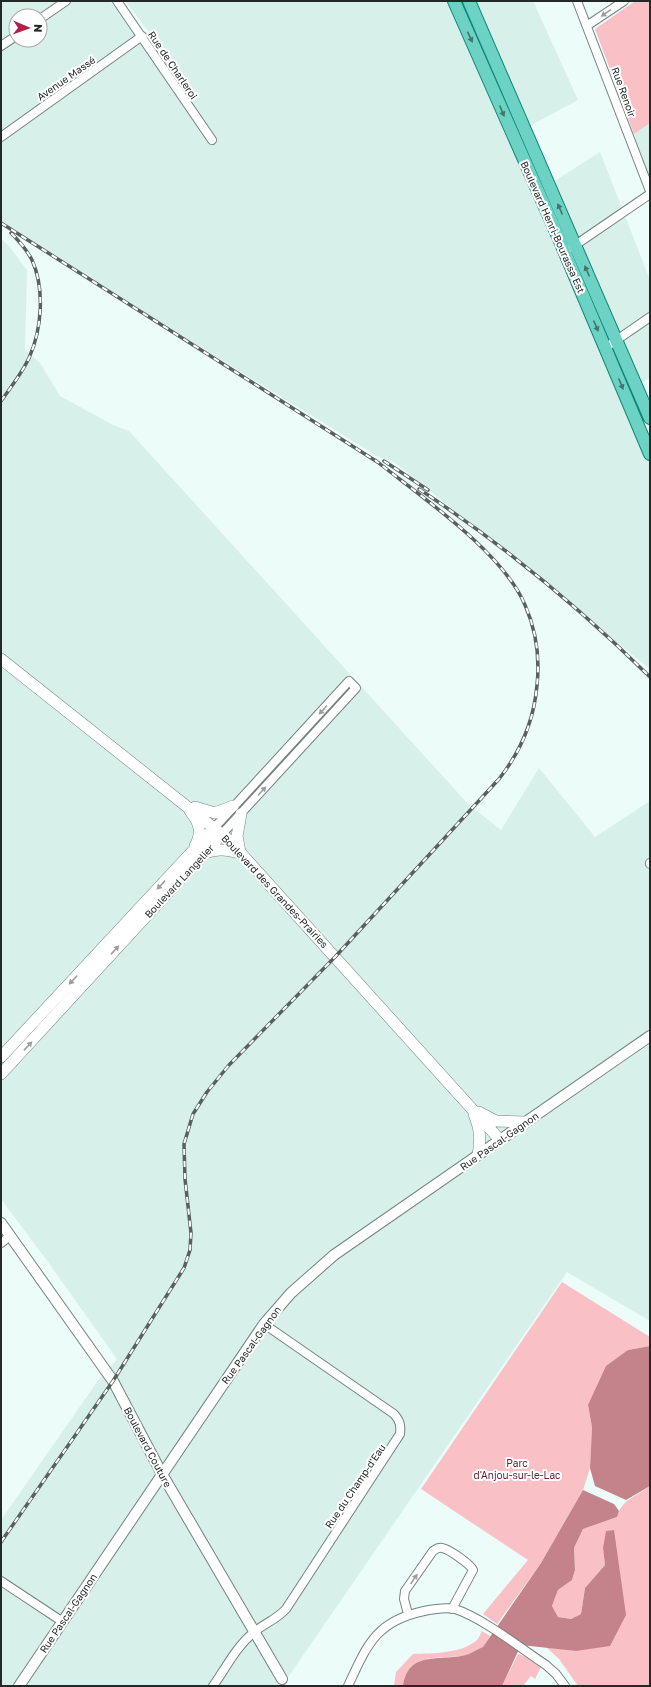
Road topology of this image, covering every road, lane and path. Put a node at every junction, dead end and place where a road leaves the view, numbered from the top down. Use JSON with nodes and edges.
{"nodes":[{"id":1,"x":66,"y":1,"type":"edge"},
{"id":2,"x":117,"y":1,"type":"edge"},
{"id":3,"x":454,"y":1,"type":"edge"},
{"id":4,"x":469,"y":1,"type":"edge"},
{"id":5,"x":578,"y":1,"type":"edge"},
{"id":6,"x":624,"y":1,"type":"edge"},
{"id":7,"x":48,"y":13,"type":"edge"},
{"id":8,"x":588,"y":25,"type":"junction"},
{"id":9,"x":142,"y":36,"type":"junction"},
{"id":10,"x":1,"y":137,"type":"edge"},
{"id":11,"x":212,"y":140,"type":"dead end"},
{"id":12,"x":650,"y":193,"type":"edge"},
{"id":13,"x":576,"y":245,"type":"junction"},
{"id":14,"x":564,"y":252,"type":"junction"},
{"id":15,"x":650,"y":317,"type":"edge"},
{"id":16,"x":617,"y":340,"type":"junction"},
{"id":17,"x":606,"y":348,"type":"junction"},
{"id":18,"x":650,"y":418,"type":"edge"},
{"id":19,"x":650,"y":454,"type":"edge"},
{"id":20,"x":1,"y":659,"type":"edge"},
{"id":21,"x":182,"y":801,"type":"junction"},
{"id":22,"x":237,"y":810,"type":"junction"},
{"id":23,"x":218,"y":831,"type":"junction"},
{"id":24,"x":204,"y":853,"type":"junction"},
{"id":25,"x":240,"y":853,"type":"junction"},
{"id":26,"x":188,"y":856,"type":"junction"},
{"id":27,"x":650,"y":1036,"type":"edge"},
{"id":28,"x":1,"y":1057,"type":"edge"},
{"id":29,"x":1,"y":1074,"type":"edge"},
{"id":30,"x":472,"y":1108,"type":"junction"},
{"id":31,"x":525,"y":1122,"type":"junction"},
{"id":32,"x":500,"y":1140,"type":"junction"},
{"id":33,"x":478,"y":1155,"type":"junction"},
{"id":34,"x":1,"y":1223,"type":"edge"},
{"id":35,"x":10,"y":1236,"type":"junction"},
{"id":36,"x":1,"y":1243,"type":"edge"},
{"id":37,"x":264,"y":1324,"type":"junction"},
{"id":38,"x":162,"y":1474,"type":"junction"},
{"id":39,"x":1,"y":1581,"type":"edge"},
{"id":40,"x":452,"y":1609,"type":"junction"},
{"id":41,"x":408,"y":1614,"type":"junction"},
{"id":42,"x":62,"y":1622,"type":"junction"},
{"id":43,"x":254,"y":1632,"type":"junction"},
{"id":44,"x":282,"y":1679,"type":"dead end"},
{"id":45,"x":19,"y":1686,"type":"edge"},
{"id":46,"x":213,"y":1686,"type":"edge"},
{"id":47,"x":348,"y":1686,"type":"edge"},
{"id":48,"x":565,"y":1686,"type":"edge"}],
"edges":[{"from":1,"to":7,"type":"street"},
{"from":2,"to":9,"type":"street","name":"Rue de Charleroi"},
{"from":3,"to":14,"type":"main road","name":"Boulevard Henri-Bourassa Est","one_way":true},
{"from":13,"to":4,"type":"main road","name":"Boulevard Henri-Bourassa Est","one_way":true},
{"from":5,"to":8,"type":"street","name":"Rue Renoir"},
{"from":6,"to":8,"type":"street","one_way":true},
{"from":8,"to":12,"type":"street","name":"Rue Renoir"},
{"from":9,"to":10,"type":"street","name":"Avenue Massé"},
{"from":9,"to":11,"type":"street","name":"Rue de Charleroi"},
{"from":12,"to":13,"type":"street"},
{"from":13,"to":14,"type":"street"},
{"from":16,"to":13,"type":"main road","name":"Boulevard Henri-Bourassa Est","one_way":true},
{"from":14,"to":17,"type":"main road","name":"Boulevard Henri-Bourassa Est","one_way":true},
{"from":15,"to":16,"type":"street"},
{"from":16,"to":17,"type":"street"},
{"from":16,"to":18,"type":"main road","name":"Boulevard Henri-Bourassa Est"},
{"from":17,"to":19,"type":"main road","name":"Boulevard Henri-Bourassa Est","one_way":true},
{"from":20,"to":21,"type":"main road","name":"Boulevard des Grandes-Prairies"},
{"from":21,"to":22,"type":"main road"},
{"from":21,"to":23,"type":"main road","name":"Boulevard des Grandes-Prairies"},
{"from":21,"to":26,"type":"main road"},
{"from":22,"to":22,"type":"street","name":"Boulevard Langelier","one_way":true},
{"from":22,"to":23,"type":"street","name":"Boulevard Langelier"},
{"from":22,"to":25,"type":"main road"},
{"from":23,"to":24,"type":"main road","name":"Boulevard Langelier"},
{"from":23,"to":25,"type":"main road","name":"Boulevard des Grandes-Prairies"},
{"from":23,"to":26,"type":"main road","name":"Boulevard Langelier"},
{"from":24,"to":25,"type":"main road"},
{"from":29,"to":24,"type":"main road","name":"Boulevard Langelier","one_way":true},
{"from":25,"to":30,"type":"main road","name":"Boulevard des Grandes-Prairies"},
{"from":26,"to":28,"type":"main road","name":"Boulevard Langelier","one_way":true},
{"from":27,"to":31,"type":"street","name":"Rue Pascal-Gagnon"},
{"from":30,"to":31,"type":"main road"},
{"from":30,"to":32,"type":"main road","name":"Boulevard des Grandes-Prairies"},
{"from":30,"to":33,"type":"main road"},
{"from":31,"to":32,"type":"street","name":"Rue Pascal-Gagnon"},
{"from":32,"to":33,"type":"street","name":"Rue Pascal-Gagnon"},
{"from":33,"to":37,"type":"street","name":"Rue Pascal-Gagnon"},
{"from":34,"to":35,"type":"street","name":"Boulevard Couture"},
{"from":35,"to":36,"type":"street"},
{"from":35,"to":38,"type":"street","name":"Boulevard Couture"},
{"from":37,"to":38,"type":"street","name":"Rue Pascal-Gagnon"},
{"from":37,"to":43,"type":"street","name":"Rue du Champ-d'Eau"},
{"from":38,"to":42,"type":"street","name":"Rue Pascal-Gagnon"},
{"from":38,"to":43,"type":"street","name":"Boulevard Couture"},
{"from":39,"to":42,"type":"street"},
{"from":40,"to":41,"type":"street"},
{"from":41,"to":40,"type":"street","one_way":true},
{"from":40,"to":48,"type":"street"},
{"from":41,"to":47,"type":"street"},
{"from":42,"to":45,"type":"street","name":"Rue Pascal-Gagnon"},
{"from":43,"to":44,"type":"street","name":"Boulevard Couture"},
{"from":43,"to":46,"type":"street","name":"Rue du Champ-d'Eau"}]}
